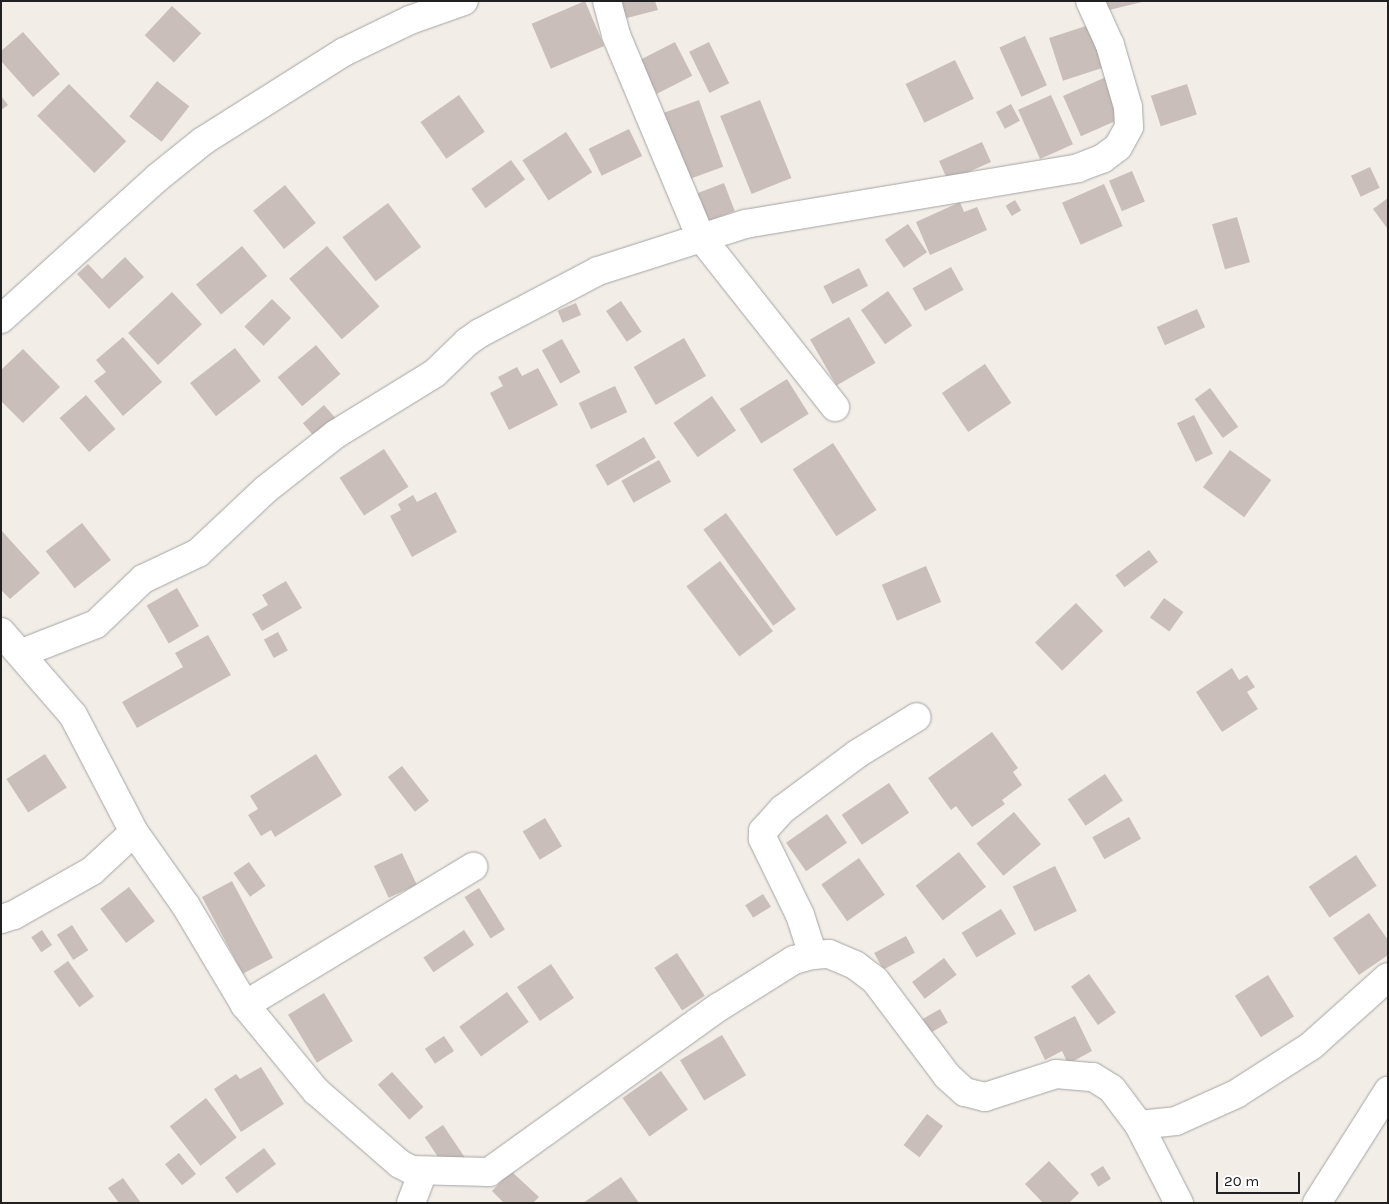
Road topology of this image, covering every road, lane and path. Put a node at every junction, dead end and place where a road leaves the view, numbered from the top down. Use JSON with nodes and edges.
{"nodes":[{"id":1,"x":464,"y":1,"type":"edge"},
{"id":2,"x":607,"y":1,"type":"edge"},
{"id":3,"x":1090,"y":1,"type":"edge"},
{"id":4,"x":700,"y":236,"type":"junction"},
{"id":5,"x":6,"y":305,"type":"edge"},
{"id":6,"x":835,"y":408,"type":"dead end"},
{"id":7,"x":1,"y":632,"type":"edge"},
{"id":8,"x":22,"y":653,"type":"junction"},
{"id":9,"x":917,"y":717,"type":"dead end"},
{"id":10,"x":134,"y":832,"type":"junction"},
{"id":11,"x":472,"y":868,"type":"dead end"},
{"id":12,"x":1,"y":919,"type":"edge"},
{"id":13,"x":813,"y":954,"type":"junction"},
{"id":14,"x":1388,"y":977,"type":"edge"},
{"id":15,"x":245,"y":1005,"type":"junction"},
{"id":16,"x":1388,"y":1091,"type":"edge"},
{"id":17,"x":1139,"y":1125,"type":"junction"},
{"id":18,"x":423,"y":1172,"type":"junction"},
{"id":19,"x":411,"y":1203,"type":"edge"},
{"id":20,"x":1179,"y":1203,"type":"edge"},
{"id":21,"x":1317,"y":1203,"type":"edge"}],
"edges":[{"from":1,"to":5,"type":"street"},
{"from":2,"to":4,"type":"street"},
{"from":3,"to":4,"type":"street"},
{"from":4,"to":6,"type":"street"},
{"from":4,"to":8,"type":"street"},
{"from":7,"to":8,"type":"street"},
{"from":8,"to":10,"type":"street"},
{"from":9,"to":13,"type":"street"},
{"from":10,"to":12,"type":"street"},
{"from":10,"to":15,"type":"street"},
{"from":11,"to":15,"type":"street"},
{"from":13,"to":17,"type":"street"},
{"from":13,"to":18,"type":"street"},
{"from":14,"to":17,"type":"street"},
{"from":15,"to":18,"type":"street"},
{"from":16,"to":21,"type":"street"},
{"from":17,"to":20,"type":"street"},
{"from":18,"to":19,"type":"street"}]}
